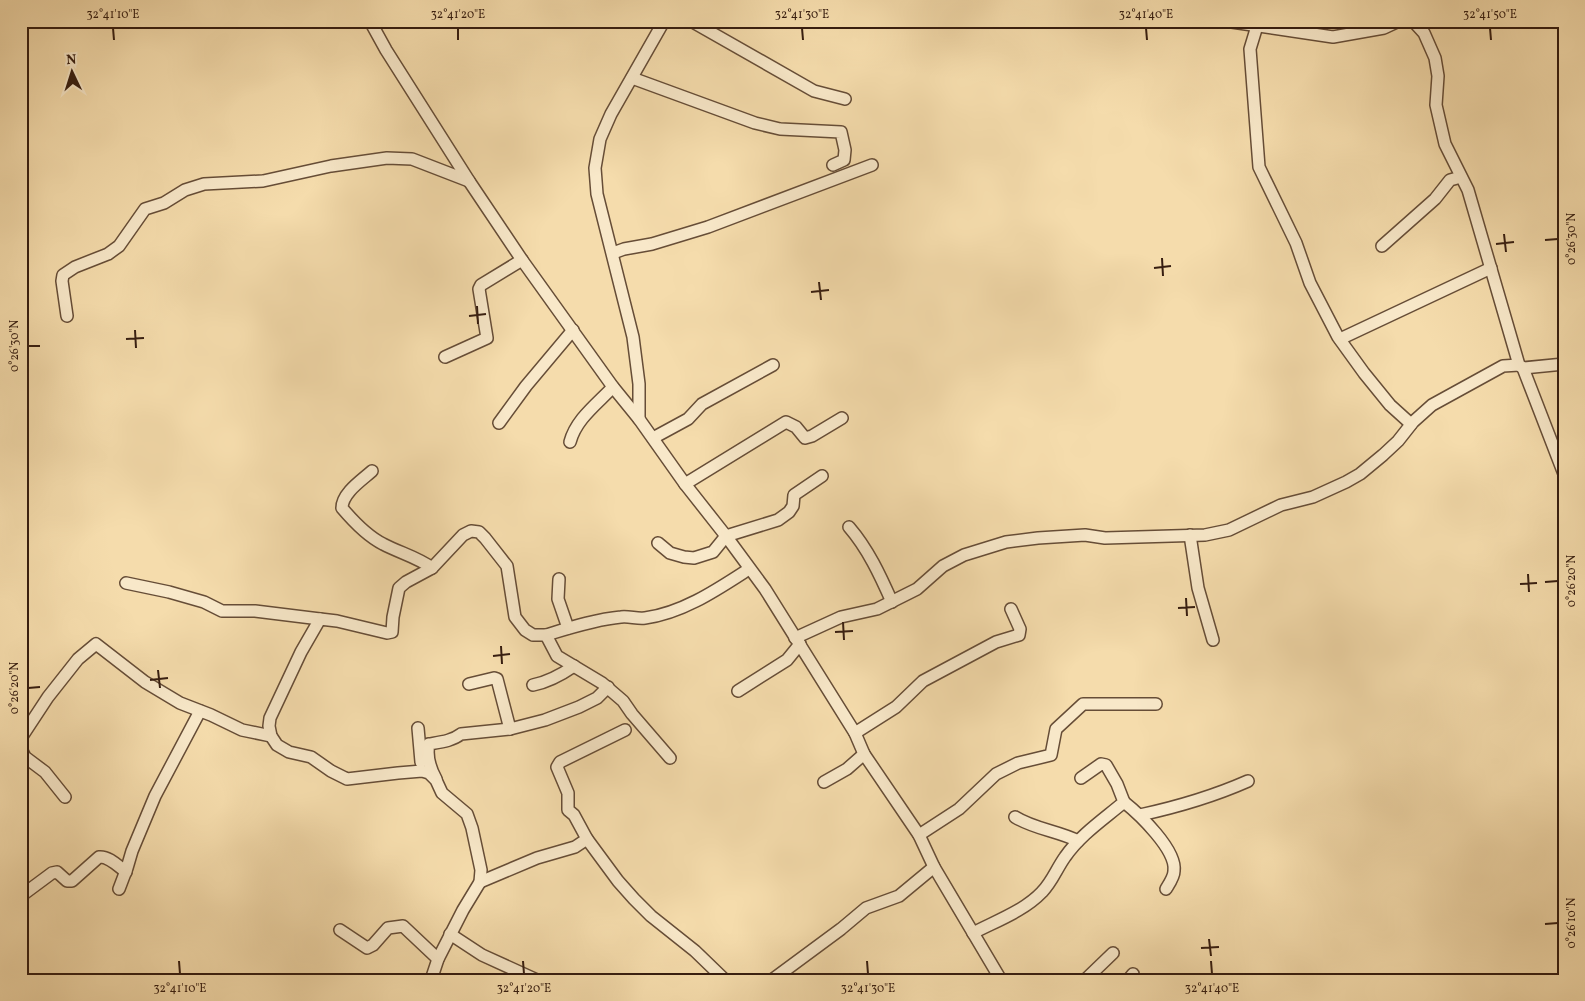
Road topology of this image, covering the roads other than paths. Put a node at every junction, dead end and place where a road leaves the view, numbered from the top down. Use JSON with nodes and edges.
{"nodes":[{"id":1,"x":370,"y":21,"type":"edge"},
{"id":2,"x":664,"y":21,"type":"edge"},
{"id":3,"x":690,"y":21,"type":"edge"},
{"id":4,"x":1225,"y":21,"type":"edge"},
{"id":5,"x":1399,"y":21,"type":"edge"},
{"id":6,"x":1413,"y":21,"type":"edge"},
{"id":7,"x":1241,"y":22,"type":"edge"},
{"id":8,"x":1258,"y":26,"type":"junction"},
{"id":9,"x":632,"y":78,"type":"junction"},
{"id":10,"x":845,"y":98,"type":"dead end"},
{"id":11,"x":833,"y":165,"type":"dead end"},
{"id":12,"x":872,"y":165,"type":"dead end"},
{"id":13,"x":1461,"y":177,"type":"junction"},
{"id":14,"x":469,"y":181,"type":"junction"},
{"id":15,"x":1382,"y":246,"type":"dead end"},
{"id":16,"x":613,"y":253,"type":"junction"},
{"id":17,"x":522,"y":260,"type":"junction"},
{"id":18,"x":1490,"y":268,"type":"junction"},
{"id":19,"x":67,"y":316,"type":"dead end"},
{"id":20,"x":574,"y":330,"type":"junction"},
{"id":21,"x":1340,"y":339,"type":"junction"},
{"id":22,"x":445,"y":357,"type":"dead end"},
{"id":23,"x":1564,"y":364,"type":"edge"},
{"id":24,"x":772,"y":365,"type":"dead end"},
{"id":25,"x":1521,"y":367,"type":"junction"},
{"id":26,"x":613,"y":387,"type":"junction"},
{"id":27,"x":842,"y":418,"type":"dead end"},
{"id":28,"x":639,"y":419,"type":"junction"},
{"id":29,"x":499,"y":423,"type":"dead end"},
{"id":30,"x":1411,"y":424,"type":"junction"},
{"id":31,"x":653,"y":438,"type":"junction"},
{"id":32,"x":570,"y":442,"type":"dead end"},
{"id":33,"x":372,"y":471,"type":"dead end"},
{"id":34,"x":1564,"y":474,"type":"edge"},
{"id":35,"x":822,"y":476,"type":"dead end"},
{"id":36,"x":685,"y":484,"type":"junction"},
{"id":37,"x":849,"y":527,"type":"dead end"},
{"id":38,"x":1190,"y":535,"type":"junction"},
{"id":39,"x":726,"y":536,"type":"junction"},
{"id":40,"x":658,"y":543,"type":"dead end"},
{"id":41,"x":432,"y":568,"type":"junction"},
{"id":42,"x":749,"y":569,"type":"junction"},
{"id":43,"x":559,"y":579,"type":"dead end"},
{"id":44,"x":126,"y":583,"type":"dead end"},
{"id":45,"x":892,"y":602,"type":"junction"},
{"id":46,"x":1011,"y":609,"type":"dead end"},
{"id":47,"x":320,"y":619,"type":"junction"},
{"id":48,"x":568,"y":628,"type":"junction"},
{"id":49,"x":546,"y":635,"type":"junction"},
{"id":50,"x":1213,"y":640,"type":"dead end"},
{"id":51,"x":797,"y":641,"type":"junction"},
{"id":52,"x":574,"y":666,"type":"junction"},
{"id":53,"x":469,"y":684,"type":"dead end"},
{"id":54,"x":533,"y":685,"type":"dead end"},
{"id":55,"x":608,"y":687,"type":"junction"},
{"id":56,"x":738,"y":691,"type":"dead end"},
{"id":57,"x":1156,"y":704,"type":"dead end"},
{"id":58,"x":200,"y":711,"type":"junction"},
{"id":59,"x":418,"y":728,"type":"dead end"},
{"id":60,"x":510,"y":729,"type":"junction"},
{"id":61,"x":625,"y":730,"type":"dead end"},
{"id":62,"x":855,"y":733,"type":"junction"},
{"id":63,"x":270,"y":736,"type":"junction"},
{"id":64,"x":21,"y":738,"type":"edge"},
{"id":65,"x":21,"y":749,"type":"edge"},
{"id":66,"x":864,"y":754,"type":"junction"},
{"id":67,"x":670,"y":758,"type":"dead end"},
{"id":68,"x":422,"y":772,"type":"junction"},
{"id":69,"x":1081,"y":778,"type":"dead end"},
{"id":70,"x":436,"y":780,"type":"junction"},
{"id":71,"x":1248,"y":781,"type":"dead end"},
{"id":72,"x":824,"y":782,"type":"dead end"},
{"id":73,"x":65,"y":797,"type":"dead end"},
{"id":74,"x":1124,"y":802,"type":"junction"},
{"id":75,"x":1140,"y":815,"type":"junction"},
{"id":76,"x":1015,"y":817,"type":"dead end"},
{"id":77,"x":919,"y":835,"type":"junction"},
{"id":78,"x":587,"y":839,"type":"junction"},
{"id":79,"x":1078,"y":841,"type":"junction"},
{"id":80,"x":934,"y":867,"type":"junction"},
{"id":81,"x":126,"y":872,"type":"junction"},
{"id":82,"x":480,"y":882,"type":"junction"},
{"id":83,"x":119,"y":889,"type":"dead end"},
{"id":84,"x":1166,"y":890,"type":"dead end"},
{"id":85,"x":21,"y":896,"type":"edge"},
{"id":86,"x":340,"y":930,"type":"dead end"},
{"id":87,"x":973,"y":933,"type":"junction"},
{"id":88,"x":450,"y":934,"type":"junction"},
{"id":89,"x":1114,"y":954,"type":"dead end"},
{"id":90,"x":438,"y":959,"type":"junction"},
{"id":91,"x":431,"y":980,"type":"edge"},
{"id":92,"x":537,"y":980,"type":"edge"},
{"id":93,"x":725,"y":980,"type":"edge"},
{"id":94,"x":772,"y":980,"type":"edge"},
{"id":95,"x":1001,"y":980,"type":"edge"},
{"id":96,"x":1085,"y":980,"type":"edge"}],
"edges":[{"from":1,"to":14,"type":"street"},
{"from":2,"to":9,"type":"street"},
{"from":3,"to":10,"type":"street"},
{"from":4,"to":7,"type":"street"},
{"from":5,"to":8,"type":"street"},
{"from":6,"to":13,"type":"street"},
{"from":7,"to":8,"type":"street"},
{"from":8,"to":21,"type":"street"},
{"from":9,"to":11,"type":"street"},
{"from":9,"to":16,"type":"street"},
{"from":12,"to":16,"type":"street"},
{"from":13,"to":15,"type":"street"},
{"from":13,"to":18,"type":"street"},
{"from":14,"to":17,"type":"street"},
{"from":14,"to":19,"type":"street"},
{"from":16,"to":28,"type":"street"},
{"from":17,"to":20,"type":"street"},
{"from":17,"to":22,"type":"street"},
{"from":18,"to":21,"type":"street"},
{"from":18,"to":25,"type":"street"},
{"from":20,"to":26,"type":"street"},
{"from":20,"to":29,"type":"street"},
{"from":21,"to":30,"type":"street"},
{"from":23,"to":25,"type":"street"},
{"from":24,"to":31,"type":"street"},
{"from":25,"to":30,"type":"street"},
{"from":25,"to":34,"type":"street"},
{"from":26,"to":28,"type":"street"},
{"from":26,"to":32,"type":"street"},
{"from":27,"to":36,"type":"street"},
{"from":28,"to":31,"type":"street"},
{"from":30,"to":38,"type":"street"},
{"from":31,"to":36,"type":"street"},
{"from":33,"to":41,"type":"street"},
{"from":35,"to":39,"type":"street"},
{"from":36,"to":39,"type":"street"},
{"from":37,"to":45,"type":"street"},
{"from":38,"to":45,"type":"street"},
{"from":38,"to":50,"type":"street"},
{"from":39,"to":40,"type":"street"},
{"from":39,"to":42,"type":"street"},
{"from":41,"to":47,"type":"street"},
{"from":41,"to":49,"type":"street"},
{"from":42,"to":48,"type":"street"},
{"from":42,"to":51,"type":"street"},
{"from":43,"to":48,"type":"street"},
{"from":44,"to":47,"type":"street"},
{"from":45,"to":51,"type":"street"},
{"from":46,"to":62,"type":"street"},
{"from":47,"to":63,"type":"street"},
{"from":48,"to":49,"type":"street"},
{"from":49,"to":52,"type":"street"},
{"from":51,"to":56,"type":"street"},
{"from":51,"to":62,"type":"street"},
{"from":52,"to":54,"type":"street"},
{"from":52,"to":55,"type":"street"},
{"from":53,"to":60,"type":"street"},
{"from":55,"to":60,"type":"street"},
{"from":55,"to":67,"type":"street"},
{"from":57,"to":77,"type":"street"},
{"from":58,"to":63,"type":"street"},
{"from":58,"to":64,"type":"street"},
{"from":58,"to":81,"type":"street"},
{"from":59,"to":68,"type":"street"},
{"from":60,"to":70,"type":"street"},
{"from":61,"to":78,"type":"street"},
{"from":62,"to":66,"type":"street"},
{"from":63,"to":68,"type":"street"},
{"from":65,"to":73,"type":"street"},
{"from":66,"to":72,"type":"street"},
{"from":66,"to":77,"type":"street"},
{"from":68,"to":70,"type":"street"},
{"from":69,"to":74,"type":"street"},
{"from":70,"to":82,"type":"street"},
{"from":71,"to":75,"type":"street"},
{"from":74,"to":75,"type":"street"},
{"from":74,"to":79,"type":"street"},
{"from":75,"to":84,"type":"street"},
{"from":76,"to":79,"type":"street"},
{"from":77,"to":80,"type":"street"},
{"from":78,"to":82,"type":"street"},
{"from":78,"to":93,"type":"street"},
{"from":79,"to":87,"type":"street"},
{"from":80,"to":87,"type":"street"},
{"from":80,"to":94,"type":"street"},
{"from":81,"to":83,"type":"street"},
{"from":81,"to":85,"type":"street"},
{"from":82,"to":88,"type":"street"},
{"from":86,"to":90,"type":"street"},
{"from":87,"to":95,"type":"street"},
{"from":88,"to":90,"type":"street"},
{"from":88,"to":92,"type":"street"},
{"from":89,"to":96,"type":"street"},
{"from":90,"to":91,"type":"street"}]}
